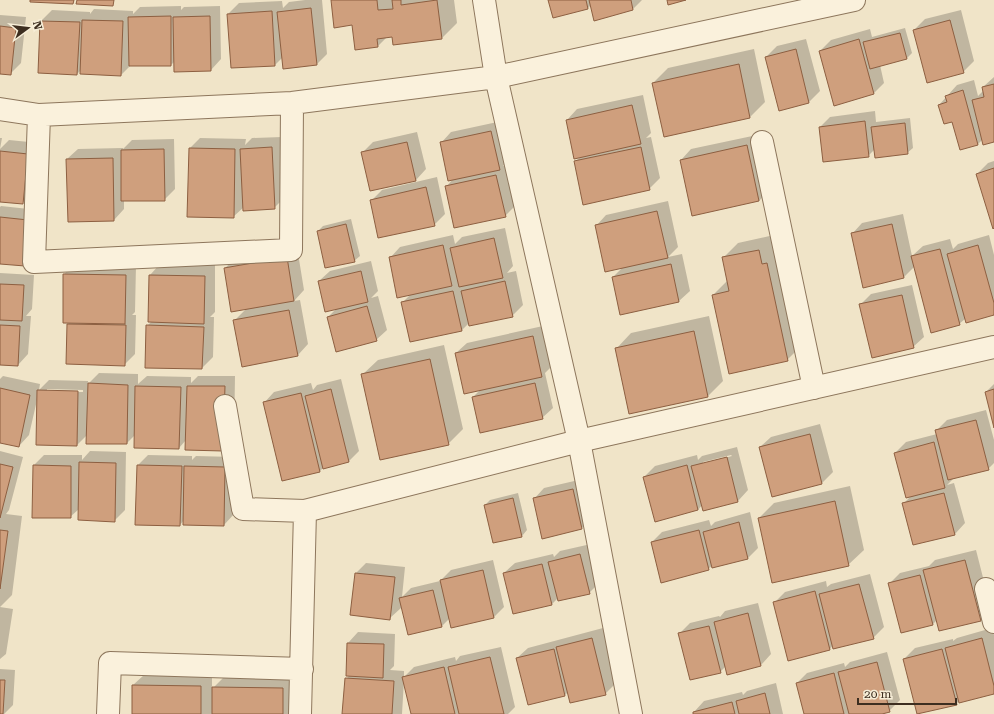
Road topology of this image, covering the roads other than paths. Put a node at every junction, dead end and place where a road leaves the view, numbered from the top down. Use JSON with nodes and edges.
{"nodes":[{"id":1,"x":484,"y":0,"type":"edge"},
{"id":2,"x":854,"y":0,"type":"edge"},
{"id":3,"x":496,"y":77,"type":"junction"},
{"id":4,"x":292,"y":103,"type":"junction"},
{"id":5,"x":0,"y":109,"type":"edge"},
{"id":6,"x":39,"y":115,"type":"junction"},
{"id":7,"x":762,"y":142,"type":"dead end"},
{"id":8,"x":994,"y":347,"type":"edge"},
{"id":9,"x":814,"y":388,"type":"junction"},
{"id":10,"x":225,"y":406,"type":"dead end"},
{"id":11,"x":579,"y":440,"type":"junction"},
{"id":12,"x":305,"y":511,"type":"junction"},
{"id":13,"x":986,"y":590,"type":"dead end"},
{"id":14,"x":994,"y":622,"type":"edge"},
{"id":15,"x":302,"y":670,"type":"junction"},
{"id":16,"x":108,"y":714,"type":"edge"},
{"id":17,"x":300,"y":714,"type":"edge"},
{"id":18,"x":631,"y":714,"type":"edge"}],
"edges":[{"from":1,"to":3,"type":"street"},
{"from":2,"to":3,"type":"street"},
{"from":3,"to":4,"type":"street"},
{"from":3,"to":11,"type":"street"},
{"from":4,"to":6,"type":"street"},
{"from":4,"to":6,"type":"street"},
{"from":5,"to":6,"type":"street"},
{"from":7,"to":9,"type":"street"},
{"from":8,"to":9,"type":"street"},
{"from":9,"to":11,"type":"street"},
{"from":10,"to":12,"type":"street"},
{"from":11,"to":12,"type":"street"},
{"from":11,"to":18,"type":"street"},
{"from":12,"to":15,"type":"street"},
{"from":13,"to":14,"type":"street"},
{"from":15,"to":16,"type":"street"},
{"from":15,"to":17,"type":"street"}]}
